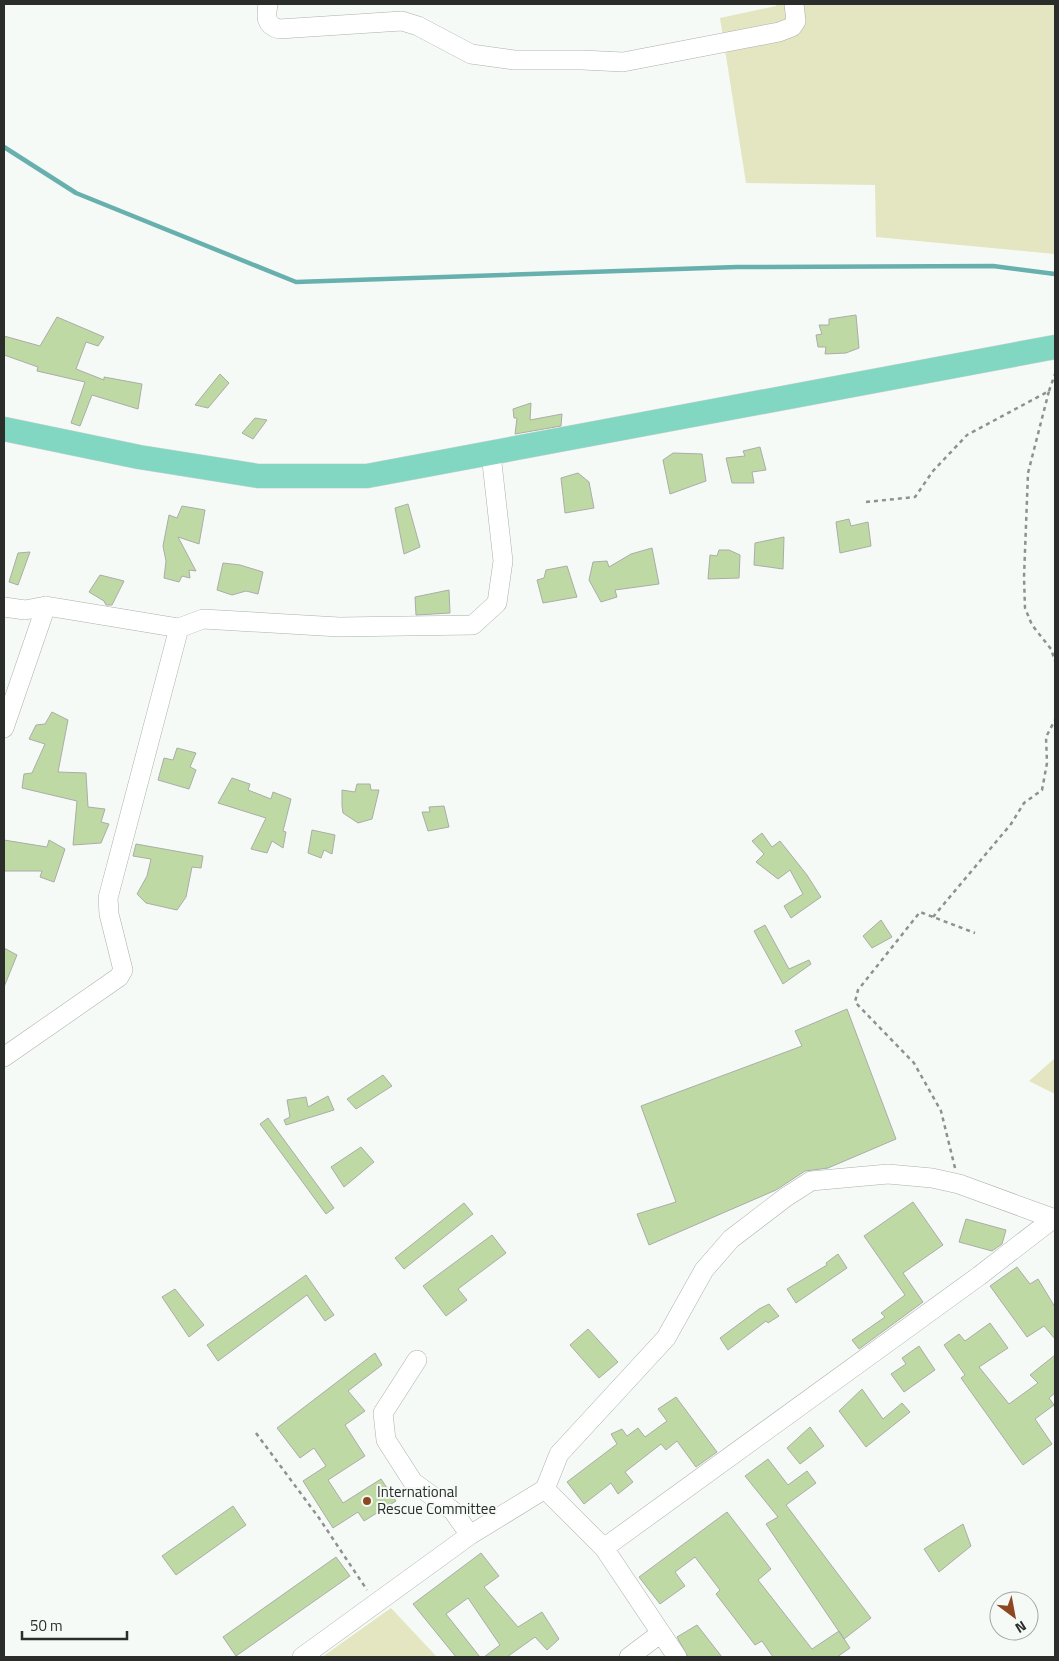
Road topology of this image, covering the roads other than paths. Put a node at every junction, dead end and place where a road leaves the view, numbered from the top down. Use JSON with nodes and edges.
{"nodes":[{"id":1,"x":268,"y":4,"type":"edge"},
{"id":2,"x":794,"y":4,"type":"edge"},
{"id":3,"x":1055,"y":347,"type":"edge"},
{"id":4,"x":4,"y":429,"type":"edge"},
{"id":5,"x":491,"y":454,"type":"junction"},
{"id":6,"x":46,"y":606,"type":"junction"},
{"id":7,"x":4,"y":607,"type":"edge"},
{"id":8,"x":179,"y":628,"type":"junction"},
{"id":9,"x":4,"y":728,"type":"edge"},
{"id":10,"x":4,"y":1057,"type":"edge"},
{"id":11,"x":1055,"y":1218,"type":"edge"},
{"id":12,"x":417,"y":1360,"type":"dead end"},
{"id":13,"x":545,"y":1489,"type":"junction"},
{"id":14,"x":470,"y":1535,"type":"junction"},
{"id":15,"x":604,"y":1548,"type":"junction"},
{"id":16,"x":661,"y":1633,"type":"junction"},
{"id":17,"x":302,"y":1657,"type":"edge"},
{"id":18,"x":629,"y":1657,"type":"edge"},
{"id":19,"x":677,"y":1657,"type":"edge"}],
"edges":[{"from":1,"to":2,"type":"street"},
{"from":3,"to":5,"type":"main road"},
{"from":4,"to":5,"type":"main road"},
{"from":5,"to":8,"type":"street"},
{"from":6,"to":7,"type":"street"},
{"from":6,"to":8,"type":"street"},
{"from":6,"to":9,"type":"street"},
{"from":8,"to":10,"type":"street"},
{"from":11,"to":13,"type":"street"},
{"from":11,"to":15,"type":"street"},
{"from":12,"to":14,"type":"street"},
{"from":13,"to":14,"type":"street"},
{"from":13,"to":15,"type":"street"},
{"from":14,"to":17,"type":"street"},
{"from":15,"to":16,"type":"street"},
{"from":16,"to":18,"type":"street"},
{"from":16,"to":19,"type":"street"}]}
